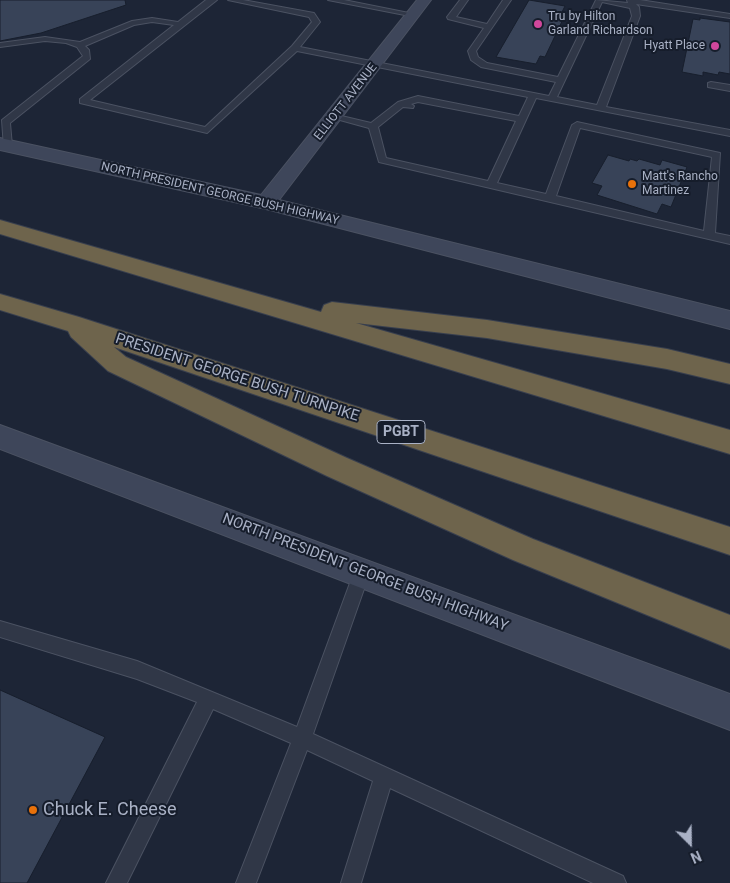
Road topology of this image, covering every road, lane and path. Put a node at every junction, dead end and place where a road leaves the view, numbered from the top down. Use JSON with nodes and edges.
{"nodes":[{"id":1,"x":213,"y":0,"type":"edge"},
{"id":2,"x":232,"y":0,"type":"edge"},
{"id":3,"x":332,"y":0,"type":"edge"},
{"id":4,"x":424,"y":0,"type":"edge"},
{"id":5,"x":464,"y":0,"type":"edge"},
{"id":6,"x":507,"y":0,"type":"edge"},
{"id":7,"x":601,"y":0,"type":"edge"},
{"id":8,"x":633,"y":3,"type":"edge"},
{"id":9,"x":414,"y":14,"type":"junction"},
{"id":10,"x":730,"y":16,"type":"edge"},
{"id":11,"x":180,"y":24,"type":"junction"},
{"id":12,"x":489,"y":27,"type":"junction"},
{"id":13,"x":80,"y":45,"type":"junction"},
{"id":14,"x":0,"y":46,"type":"edge"},
{"id":15,"x":295,"y":48,"type":"junction"},
{"id":16,"x":375,"y":65,"type":"junction"},
{"id":17,"x":561,"y":80,"type":"junction"},
{"id":18,"x":711,"y":85,"type":"dead end"},
{"id":19,"x":730,"y":88,"type":"edge"},
{"id":20,"x":533,"y":95,"type":"junction"},
{"id":21,"x":552,"y":98,"type":"junction"},
{"id":22,"x":401,"y":104,"type":"junction"},
{"id":23,"x":413,"y":107,"type":"dead end"},
{"id":24,"x":601,"y":107,"type":"junction"},
{"id":25,"x":426,"y":109,"type":"dead end"},
{"id":26,"x":580,"y":115,"type":"junction"},
{"id":27,"x":334,"y":117,"type":"junction"},
{"id":28,"x":519,"y":123,"type":"junction"},
{"id":29,"x":373,"y":126,"type":"junction"},
{"id":30,"x":730,"y":133,"type":"edge"},
{"id":31,"x":4,"y":145,"type":"edge"},
{"id":32,"x":491,"y":186,"type":"junction"},
{"id":33,"x":550,"y":198,"type":"junction"},
{"id":34,"x":266,"y":203,"type":"junction"},
{"id":35,"x":0,"y":227,"type":"edge"},
{"id":36,"x":709,"y":235,"type":"junction"},
{"id":37,"x":730,"y":240,"type":"edge"},
{"id":38,"x":0,"y":302,"type":"edge"},
{"id":39,"x":257,"y":302,"type":"junction"},
{"id":40,"x":730,"y":320,"type":"edge"},
{"id":41,"x":71,"y":323,"type":"junction"},
{"id":42,"x":730,"y":374,"type":"edge"},
{"id":43,"x":2,"y":440,"type":"edge"},
{"id":44,"x":730,"y":442,"type":"edge"},
{"id":45,"x":730,"y":541,"type":"edge"},
{"id":46,"x":362,"y":572,"type":"junction"},
{"id":47,"x":0,"y":628,"type":"edge"},
{"id":48,"x":730,"y":632,"type":"edge"},
{"id":49,"x":209,"y":698,"type":"junction"},
{"id":50,"x":730,"y":712,"type":"edge"},
{"id":51,"x":302,"y":738,"type":"junction"},
{"id":52,"x":384,"y":776,"type":"junction"},
{"id":53,"x":116,"y":883,"type":"edge"},
{"id":54,"x":246,"y":883,"type":"edge"},
{"id":55,"x":351,"y":883,"type":"edge"},
{"id":56,"x":616,"y":883,"type":"edge"}],
"edges":[{"from":1,"to":11,"type":"lane"},
{"from":2,"to":15,"type":"lane"},
{"from":3,"to":9,"type":"lane"},
{"from":4,"to":9,"type":"main road","name":"ELLIOTT AVENUE"},
{"from":5,"to":12,"type":"lane"},
{"from":6,"to":12,"type":"lane"},
{"from":7,"to":8,"type":"lane"},
{"from":7,"to":17,"type":"lane"},
{"from":8,"to":10,"type":"lane"},
{"from":8,"to":24,"type":"lane"},
{"from":9,"to":16,"type":"main road","name":"ELLIOTT AVENUE"},
{"from":11,"to":13,"type":"lane"},
{"from":11,"to":15,"type":"lane"},
{"from":12,"to":17,"type":"lane"},
{"from":13,"to":14,"type":"lane"},
{"from":13,"to":31,"type":"lane"},
{"from":15,"to":16,"type":"lane"},
{"from":16,"to":20,"type":"lane"},
{"from":16,"to":27,"type":"main road","name":"ELLIOTT AVENUE"},
{"from":17,"to":21,"type":"lane"},
{"from":18,"to":19,"type":"lane"},
{"from":20,"to":21,"type":"lane"},
{"from":20,"to":28,"type":"lane"},
{"from":21,"to":26,"type":"lane"},
{"from":22,"to":23,"type":"lane"},
{"from":22,"to":28,"type":"lane"},
{"from":22,"to":29,"type":"lane"},
{"from":24,"to":26,"type":"lane"},
{"from":24,"to":30,"type":"lane"},
{"from":25,"to":28,"type":"lane"},
{"from":26,"to":33,"type":"lane"},
{"from":26,"to":36,"type":"lane"},
{"from":27,"to":29,"type":"lane"},
{"from":27,"to":34,"type":"main road","name":"ELLIOTT AVENUE"},
{"from":28,"to":32,"type":"lane"},
{"from":29,"to":32,"type":"lane"},
{"from":31,"to":34,"type":"main road","name":"NORTH PRESIDENT GEORGE BUSH HIGHWAY"},
{"from":32,"to":33,"type":"lane"},
{"from":33,"to":36,"type":"lane"},
{"from":34,"to":40,"type":"main road","name":"NORTH PRESIDENT GEORGE BUSH HIGHWAY"},
{"from":35,"to":39,"type":"highway"},
{"from":36,"to":37,"type":"lane"},
{"from":38,"to":41,"type":"highway","name":"PRESIDENT GEORGE BUSH TURNPIKE","number":"PGBT"},
{"from":39,"to":42,"type":"highway"},
{"from":39,"to":44,"type":"highway"},
{"from":41,"to":45,"type":"highway","name":"PRESIDENT GEORGE BUSH TURNPIKE","number":"PGBT"},
{"from":41,"to":48,"type":"highway"},
{"from":43,"to":46,"type":"main road","name":"NORTH PRESIDENT GEORGE BUSH HIGHWAY"},
{"from":46,"to":50,"type":"main road","name":"NORTH PRESIDENT GEORGE BUSH HIGHWAY"},
{"from":46,"to":51,"type":"lane"},
{"from":47,"to":49,"type":"lane"},
{"from":49,"to":51,"type":"lane"},
{"from":49,"to":53,"type":"lane"},
{"from":51,"to":52,"type":"lane"},
{"from":51,"to":54,"type":"lane"},
{"from":52,"to":55,"type":"lane"},
{"from":52,"to":56,"type":"lane"}]}
